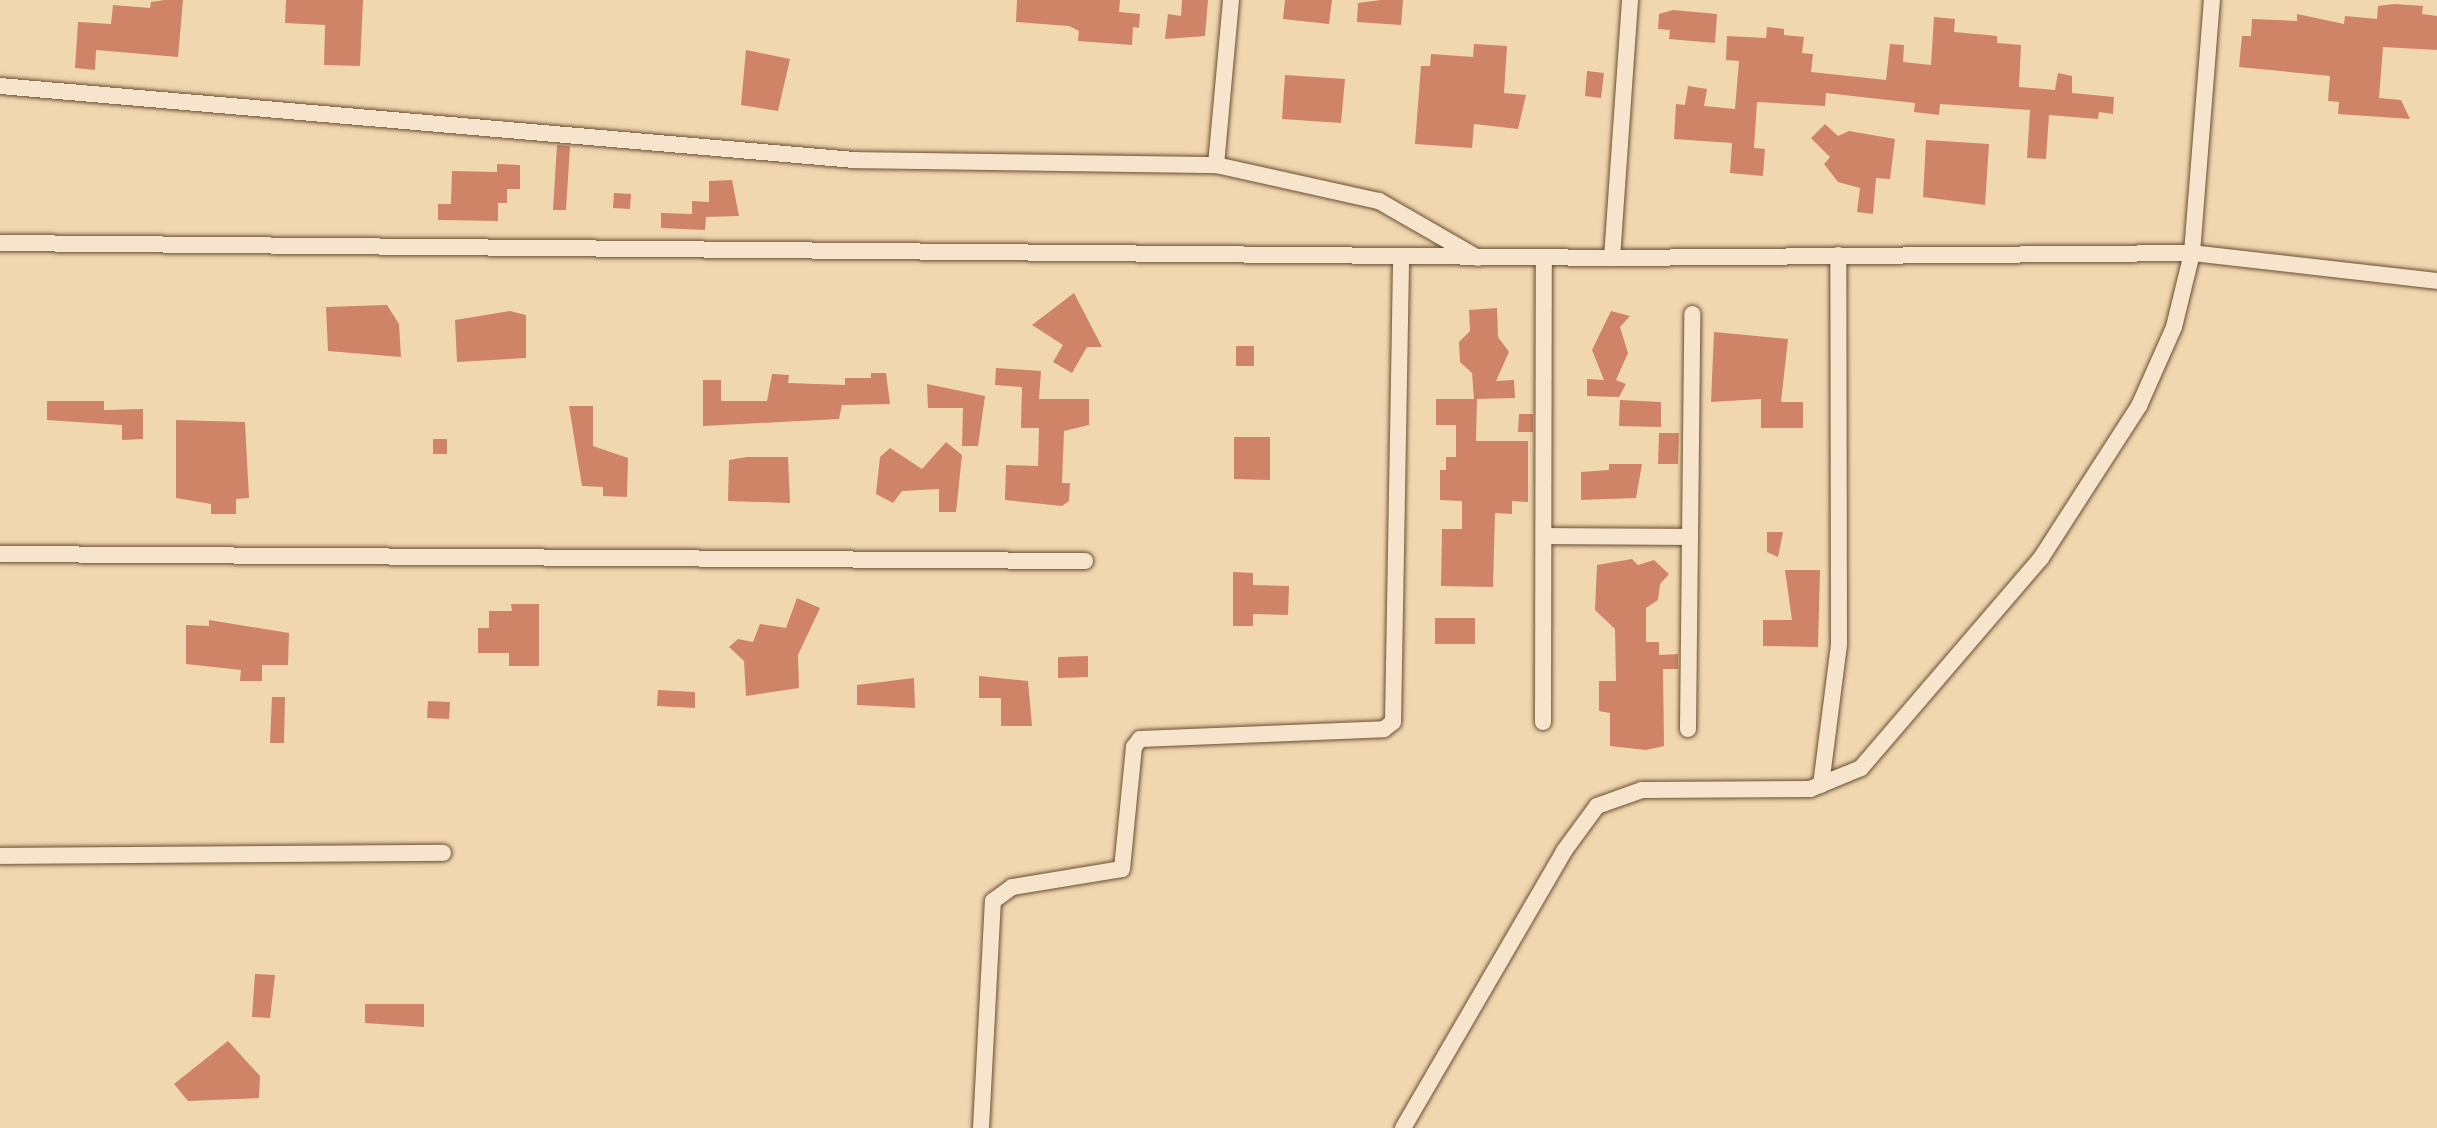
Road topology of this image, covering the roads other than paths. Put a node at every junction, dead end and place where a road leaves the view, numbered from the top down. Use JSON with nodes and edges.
{"nodes":[{"id":1,"x":1231,"y":0,"type":"edge"},
{"id":2,"x":1630,"y":0,"type":"edge"},
{"id":3,"x":2212,"y":0,"type":"edge"},
{"id":4,"x":0,"y":86,"type":"edge"},
{"id":5,"x":1216,"y":165,"type":"junction"},
{"id":6,"x":0,"y":243,"type":"edge"},
{"id":7,"x":2192,"y":253,"type":"junction"},
{"id":8,"x":1838,"y":255,"type":"junction"},
{"id":9,"x":1544,"y":258,"type":"junction"},
{"id":10,"x":1612,"y":258,"type":"junction"},
{"id":11,"x":1480,"y":259,"type":"junction"},
{"id":12,"x":1401,"y":260,"type":"junction"},
{"id":13,"x":2437,"y":281,"type":"edge"},
{"id":14,"x":1692,"y":314,"type":"dead end"},
{"id":15,"x":1544,"y":536,"type":"junction"},
{"id":16,"x":1690,"y":537,"type":"junction"},
{"id":17,"x":0,"y":554,"type":"edge"},
{"id":18,"x":1085,"y":561,"type":"dead end"},
{"id":19,"x":1543,"y":722,"type":"dead end"},
{"id":20,"x":1688,"y":729,"type":"dead end"},
{"id":21,"x":1821,"y":785,"type":"junction"},
{"id":22,"x":443,"y":853,"type":"dead end"},
{"id":23,"x":0,"y":856,"type":"edge"},
{"id":24,"x":981,"y":1128,"type":"edge"},
{"id":25,"x":1403,"y":1128,"type":"edge"}],
"edges":[{"from":1,"to":5,"type":"street"},
{"from":2,"to":10,"type":"street"},
{"from":3,"to":7,"type":"street"},
{"from":4,"to":5,"type":"street"},
{"from":5,"to":11,"type":"street"},
{"from":6,"to":12,"type":"street"},
{"from":7,"to":8,"type":"street"},
{"from":7,"to":13,"type":"street"},
{"from":7,"to":21,"type":"street"},
{"from":8,"to":10,"type":"street"},
{"from":8,"to":21,"type":"street"},
{"from":9,"to":10,"type":"street"},
{"from":9,"to":11,"type":"street"},
{"from":9,"to":15,"type":"street"},
{"from":11,"to":12,"type":"street"},
{"from":12,"to":24,"type":"street"},
{"from":14,"to":16,"type":"street"},
{"from":15,"to":16,"type":"street"},
{"from":15,"to":19,"type":"street"},
{"from":16,"to":20,"type":"street"},
{"from":17,"to":18,"type":"street"},
{"from":21,"to":25,"type":"street"},
{"from":22,"to":23,"type":"street"}]}
